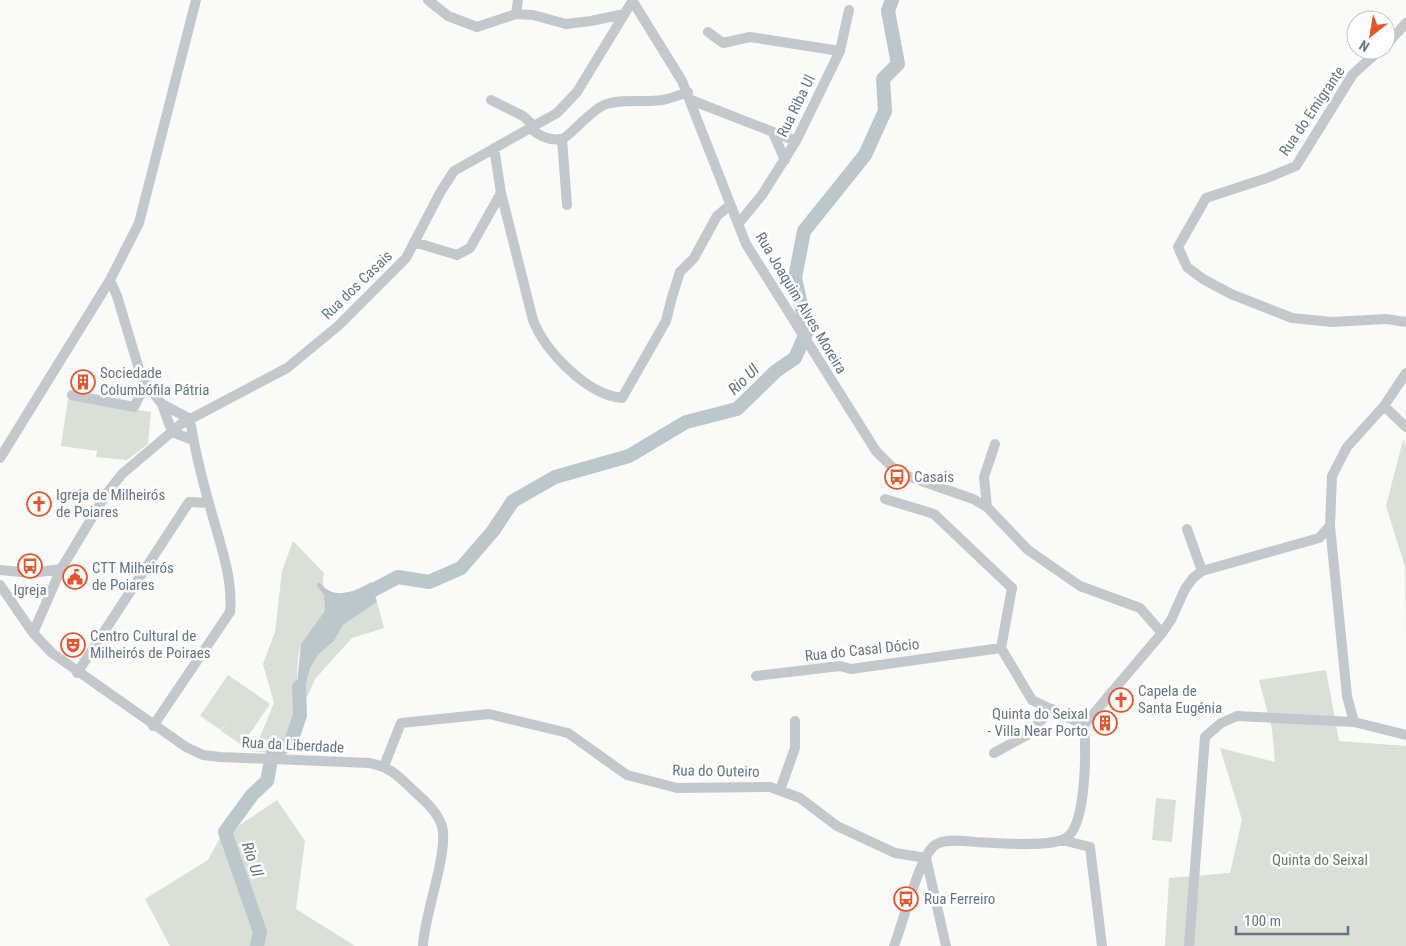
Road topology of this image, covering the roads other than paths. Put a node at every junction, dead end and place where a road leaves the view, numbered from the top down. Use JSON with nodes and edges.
{"nodes":[{"id":1,"x":196,"y":0,"type":"edge"},
{"id":2,"x":428,"y":0,"type":"edge"},
{"id":3,"x":518,"y":0,"type":"edge"},
{"id":4,"x":632,"y":0,"type":"edge"},
{"id":5,"x":849,"y":10,"type":"dead end"},
{"id":6,"x":516,"y":14,"type":"junction"},
{"id":7,"x":624,"y":14,"type":"junction"},
{"id":8,"x":646,"y":23,"type":"junction"},
{"id":9,"x":1406,"y":23,"type":"edge"},
{"id":10,"x":708,"y":32,"type":"dead end"},
{"id":11,"x":1396,"y":34,"type":"edge"},
{"id":12,"x":840,"y":51,"type":"junction"},
{"id":13,"x":1369,"y":60,"type":"edge"},
{"id":14,"x":689,"y":96,"type":"junction"},
{"id":15,"x":492,"y":100,"type":"dead end"},
{"id":16,"x":532,"y":127,"type":"junction"},
{"id":17,"x":773,"y":133,"type":"junction"},
{"id":18,"x":562,"y":139,"type":"junction"},
{"id":19,"x":796,"y":142,"type":"junction"},
{"id":20,"x":494,"y":148,"type":"junction"},
{"id":21,"x":785,"y":160,"type":"junction"},
{"id":22,"x":501,"y":193,"type":"junction"},
{"id":23,"x":567,"y":205,"type":"dead end"},
{"id":24,"x":751,"y":206,"type":"junction"},
{"id":25,"x":731,"y":207,"type":"junction"},
{"id":26,"x":738,"y":224,"type":"junction"},
{"id":27,"x":414,"y":242,"type":"junction"},
{"id":28,"x":110,"y":280,"type":"junction"},
{"id":29,"x":1406,"y":322,"type":"edge"},
{"id":30,"x":1406,"y":373,"type":"edge"},
{"id":31,"x":146,"y":383,"type":"junction"},
{"id":32,"x":72,"y":395,"type":"dead end"},
{"id":33,"x":162,"y":404,"type":"junction"},
{"id":34,"x":1384,"y":406,"type":"junction"},
{"id":35,"x":186,"y":421,"type":"junction"},
{"id":36,"x":1406,"y":427,"type":"edge"},
{"id":37,"x":172,"y":432,"type":"junction"},
{"id":38,"x":193,"y":440,"type":"junction"},
{"id":39,"x":995,"y":444,"type":"dead end"},
{"id":40,"x":0,"y":458,"type":"edge"},
{"id":41,"x":885,"y":499,"type":"dead end"},
{"id":42,"x":209,"y":503,"type":"junction"},
{"id":43,"x":987,"y":508,"type":"junction"},
{"id":44,"x":1330,"y":526,"type":"junction"},
{"id":45,"x":1187,"y":529,"type":"dead end"},
{"id":46,"x":61,"y":569,"type":"junction"},
{"id":47,"x":0,"y":570,"type":"edge"},
{"id":48,"x":1202,"y":571,"type":"junction"},
{"id":49,"x":24,"y":573,"type":"junction"},
{"id":50,"x":0,"y":576,"type":"edge"},
{"id":51,"x":0,"y":585,"type":"edge"},
{"id":52,"x":34,"y":633,"type":"junction"},
{"id":53,"x":1162,"y":633,"type":"junction"},
{"id":54,"x":1001,"y":648,"type":"junction"},
{"id":55,"x":77,"y":673,"type":"junction"},
{"id":56,"x":756,"y":676,"type":"dead end"},
{"id":57,"x":1052,"y":709,"type":"junction"},
{"id":58,"x":795,"y":721,"type":"dead end"},
{"id":59,"x":1354,"y":722,"type":"junction"},
{"id":60,"x":1084,"y":725,"type":"junction"},
{"id":61,"x":153,"y":726,"type":"junction"},
{"id":62,"x":1406,"y":735,"type":"edge"},
{"id":63,"x":994,"y":753,"type":"dead end"},
{"id":64,"x":384,"y":766,"type":"junction"},
{"id":65,"x":780,"y":790,"type":"junction"},
{"id":66,"x":1062,"y":840,"type":"junction"},
{"id":67,"x":926,"y":858,"type":"junction"},
{"id":68,"x":423,"y":946,"type":"edge"},
{"id":69,"x":894,"y":946,"type":"edge"},
{"id":70,"x":946,"y":946,"type":"edge"},
{"id":71,"x":1102,"y":946,"type":"edge"},
{"id":72,"x":1189,"y":946,"type":"edge"}],
"edges":[{"from":1,"to":28,"type":"street"},
{"from":2,"to":6,"type":"street"},
{"from":3,"to":6,"type":"street"},
{"from":4,"to":7,"type":"street","name":"Rua dos Casais"},
{"from":4,"to":8,"type":"street","name":"Rua Joaquim Alves Moreira"},
{"from":5,"to":12,"type":"street","name":"Rua Riba Ul"},
{"from":6,"to":7,"type":"street"},
{"from":7,"to":8,"type":"street"},
{"from":7,"to":16,"type":"street","name":"Rua dos Casais"},
{"from":8,"to":14,"type":"street","name":"Rua Joaquim Alves Moreira"},
{"from":9,"to":11,"type":"street"},
{"from":10,"to":12,"type":"street"},
{"from":12,"to":19,"type":"street","name":"Rua Riba Ul"},
{"from":13,"to":29,"type":"street","name":"Rua do Emigrante"},
{"from":14,"to":17,"type":"street"},
{"from":14,"to":18,"type":"street"},
{"from":14,"to":25,"type":"street","name":"Rua Joaquim Alves Moreira"},
{"from":15,"to":16,"type":"street"},
{"from":16,"to":18,"type":"street"},
{"from":16,"to":20,"type":"street","name":"Rua dos Casais"},
{"from":17,"to":19,"type":"street"},
{"from":17,"to":21,"type":"street"},
{"from":18,"to":23,"type":"street"},
{"from":19,"to":21,"type":"street","name":"Rua Riba Ul"},
{"from":20,"to":22,"type":"street"},
{"from":20,"to":27,"type":"street","name":"Rua dos Casais"},
{"from":21,"to":24,"type":"street","name":"Rua Riba Ul"},
{"from":22,"to":25,"type":"street"},
{"from":22,"to":27,"type":"street"},
{"from":24,"to":25,"type":"street"},
{"from":24,"to":26,"type":"street","name":"Rua Riba Ul"},
{"from":25,"to":26,"type":"street","name":"Rua Joaquim Alves Moreira"},
{"from":26,"to":43,"type":"street","name":"Rua Joaquim Alves Moreira"},
{"from":27,"to":35,"type":"street","name":"Rua dos Casais"},
{"from":28,"to":31,"type":"street"},
{"from":28,"to":40,"type":"street"},
{"from":30,"to":34,"type":"street"},
{"from":31,"to":32,"type":"street"},
{"from":31,"to":33,"type":"street"},
{"from":33,"to":35,"type":"street"},
{"from":33,"to":37,"type":"street"},
{"from":34,"to":36,"type":"street"},
{"from":34,"to":44,"type":"street"},
{"from":35,"to":37,"type":"street","name":"Rua dos Casais"},
{"from":35,"to":38,"type":"street"},
{"from":37,"to":38,"type":"street"},
{"from":37,"to":46,"type":"street","name":"Rua dos Casais"},
{"from":38,"to":42,"type":"street"},
{"from":39,"to":43,"type":"street"},
{"from":41,"to":54,"type":"street"},
{"from":42,"to":55,"type":"street"},
{"from":42,"to":61,"type":"street"},
{"from":43,"to":53,"type":"street","name":"Rua Joaquim Alves Moreira"},
{"from":44,"to":48,"type":"street"},
{"from":44,"to":59,"type":"street"},
{"from":45,"to":48,"type":"street"},
{"from":46,"to":49,"type":"street"},
{"from":46,"to":52,"type":"street","name":"Rua dos Casais"},
{"from":47,"to":49,"type":"street"},
{"from":48,"to":53,"type":"street"},
{"from":49,"to":50,"type":"street"},
{"from":51,"to":52,"type":"street","name":"Rua da Liberdade"},
{"from":52,"to":55,"type":"street","name":"Rua da Liberdade"},
{"from":53,"to":60,"type":"street"},
{"from":54,"to":56,"type":"street","name":"Rua do Casal Dócio"},
{"from":54,"to":57,"type":"street"},
{"from":55,"to":61,"type":"street","name":"Rua da Liberdade"},
{"from":57,"to":60,"type":"street"},
{"from":57,"to":63,"type":"street"},
{"from":58,"to":65,"type":"street"},
{"from":59,"to":62,"type":"street"},
{"from":59,"to":72,"type":"street"},
{"from":60,"to":66,"type":"street"},
{"from":61,"to":64,"type":"street","name":"Rua da Liberdade"},
{"from":64,"to":65,"type":"street","name":"Rua do Outeiro"},
{"from":64,"to":68,"type":"street"},
{"from":65,"to":67,"type":"street","name":"Rua do Outeiro"},
{"from":66,"to":67,"type":"street"},
{"from":66,"to":71,"type":"street"},
{"from":67,"to":69,"type":"street"},
{"from":67,"to":70,"type":"street"}]}
